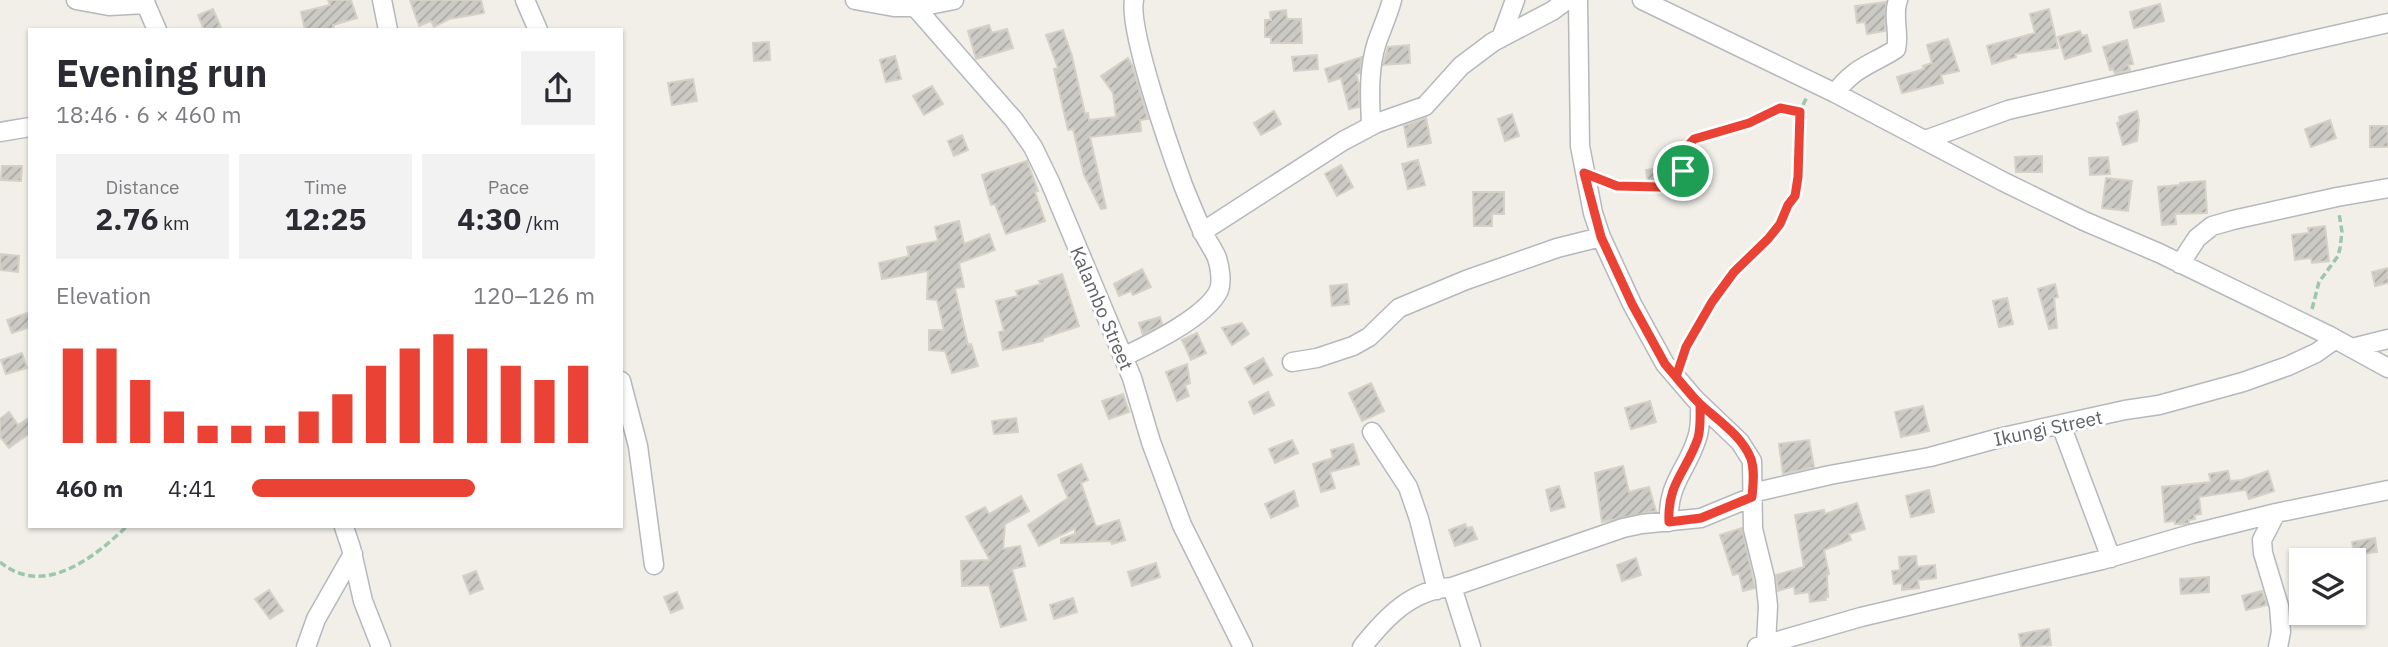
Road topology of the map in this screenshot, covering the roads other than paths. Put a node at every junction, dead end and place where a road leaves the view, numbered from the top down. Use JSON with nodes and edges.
{"nodes":[{"id":1,"x":76,"y":0,"type":"edge"},
{"id":2,"x":382,"y":0,"type":"edge"},
{"id":3,"x":525,"y":0,"type":"edge"},
{"id":4,"x":855,"y":0,"type":"edge"},
{"id":5,"x":954,"y":0,"type":"edge"},
{"id":6,"x":1134,"y":0,"type":"edge"},
{"id":7,"x":1392,"y":0,"type":"edge"},
{"id":8,"x":1515,"y":0,"type":"edge"},
{"id":9,"x":1567,"y":0,"type":"edge"},
{"id":10,"x":1578,"y":0,"type":"edge"},
{"id":11,"x":1642,"y":0,"type":"edge"},
{"id":12,"x":1898,"y":0,"type":"edge"},
{"id":13,"x":145,"y":2,"type":"edge"},
{"id":14,"x":912,"y":5,"type":"edge"},
{"id":15,"x":2388,"y":23,"type":"edge"},
{"id":16,"x":156,"y":28,"type":"edge"},
{"id":17,"x":388,"y":28,"type":"edge"},
{"id":18,"x":537,"y":28,"type":"edge"},
{"id":19,"x":1502,"y":38,"type":"junction"},
{"id":20,"x":1828,"y":89,"type":"junction"},
{"id":21,"x":28,"y":127,"type":"edge"},
{"id":22,"x":1371,"y":127,"type":"junction"},
{"id":23,"x":0,"y":132,"type":"edge"},
{"id":24,"x":1925,"y":140,"type":"junction"},
{"id":25,"x":2388,"y":188,"type":"edge"},
{"id":26,"x":1202,"y":232,"type":"junction"},
{"id":27,"x":1601,"y":237,"type":"junction"},
{"id":28,"x":2180,"y":264,"type":"junction"},
{"id":29,"x":2388,"y":339,"type":"edge"},
{"id":30,"x":2344,"y":344,"type":"junction"},
{"id":31,"x":1123,"y":357,"type":"junction"},
{"id":32,"x":1292,"y":362,"type":"dead end"},
{"id":33,"x":2388,"y":368,"type":"edge"},
{"id":34,"x":623,"y":389,"type":"edge"},
{"id":35,"x":1700,"y":404,"type":"junction"},
{"id":36,"x":2061,"y":425,"type":"junction"},
{"id":37,"x":1372,"y":432,"type":"dead end"},
{"id":38,"x":2388,"y":490,"type":"edge"},
{"id":39,"x":1752,"y":495,"type":"junction"},
{"id":40,"x":2276,"y":513,"type":"junction"},
{"id":41,"x":1669,"y":522,"type":"junction"},
{"id":42,"x":344,"y":528,"type":"edge"},
{"id":43,"x":353,"y":554,"type":"junction"},
{"id":44,"x":2111,"y":558,"type":"junction"},
{"id":45,"x":654,"y":565,"type":"dead end"},
{"id":46,"x":1445,"y":588,"type":"junction"},
{"id":47,"x":1761,"y":645,"type":"edge"},
{"id":48,"x":306,"y":647,"type":"edge"},
{"id":49,"x":380,"y":647,"type":"edge"},
{"id":50,"x":1243,"y":647,"type":"edge"},
{"id":51,"x":1363,"y":647,"type":"edge"},
{"id":52,"x":1471,"y":647,"type":"edge"},
{"id":53,"x":2278,"y":647,"type":"edge"}],
"edges":[{"from":1,"to":13,"type":"street"},
{"from":2,"to":17,"type":"street"},
{"from":3,"to":18,"type":"street"},
{"from":4,"to":14,"type":"street"},
{"from":5,"to":14,"type":"street"},
{"from":6,"to":26,"type":"street"},
{"from":7,"to":22,"type":"street"},
{"from":8,"to":19,"type":"street"},
{"from":9,"to":19,"type":"street"},
{"from":10,"to":27,"type":"street"},
{"from":11,"to":20,"type":"street"},
{"from":12,"to":20,"type":"street"},
{"from":13,"to":16,"type":"street"},
{"from":14,"to":31,"type":"street","name":"Kalambo Street"},
{"from":15,"to":24,"type":"street"},
{"from":19,"to":22,"type":"street"},
{"from":20,"to":24,"type":"street"},
{"from":21,"to":23,"type":"street"},
{"from":22,"to":26,"type":"street"},
{"from":24,"to":28,"type":"street"},
{"from":25,"to":28,"type":"street"},
{"from":26,"to":31,"type":"street"},
{"from":27,"to":32,"type":"street"},
{"from":27,"to":35,"type":"street"},
{"from":28,"to":30,"type":"street"},
{"from":29,"to":30,"type":"street","name":"Ikungi Street"},
{"from":30,"to":33,"type":"street"},
{"from":30,"to":36,"type":"street","name":"Ikungi Street"},
{"from":31,"to":50,"type":"street","name":"Kalambo Street"},
{"from":34,"to":45,"type":"street"},
{"from":35,"to":39,"type":"street"},
{"from":35,"to":41,"type":"street"},
{"from":36,"to":39,"type":"street","name":"Ikungi Street"},
{"from":36,"to":44,"type":"street"},
{"from":37,"to":46,"type":"street"},
{"from":38,"to":40,"type":"street"},
{"from":39,"to":41,"type":"street","name":"Ikungi Street"},
{"from":39,"to":47,"type":"street"},
{"from":40,"to":44,"type":"street"},
{"from":40,"to":53,"type":"street"},
{"from":41,"to":46,"type":"street","name":"Ikungi Street"},
{"from":42,"to":43,"type":"street"},
{"from":43,"to":48,"type":"street"},
{"from":43,"to":49,"type":"street"},
{"from":44,"to":47,"type":"street"},
{"from":46,"to":51,"type":"street","name":"Ikungi Street"},
{"from":46,"to":52,"type":"street"}]}
